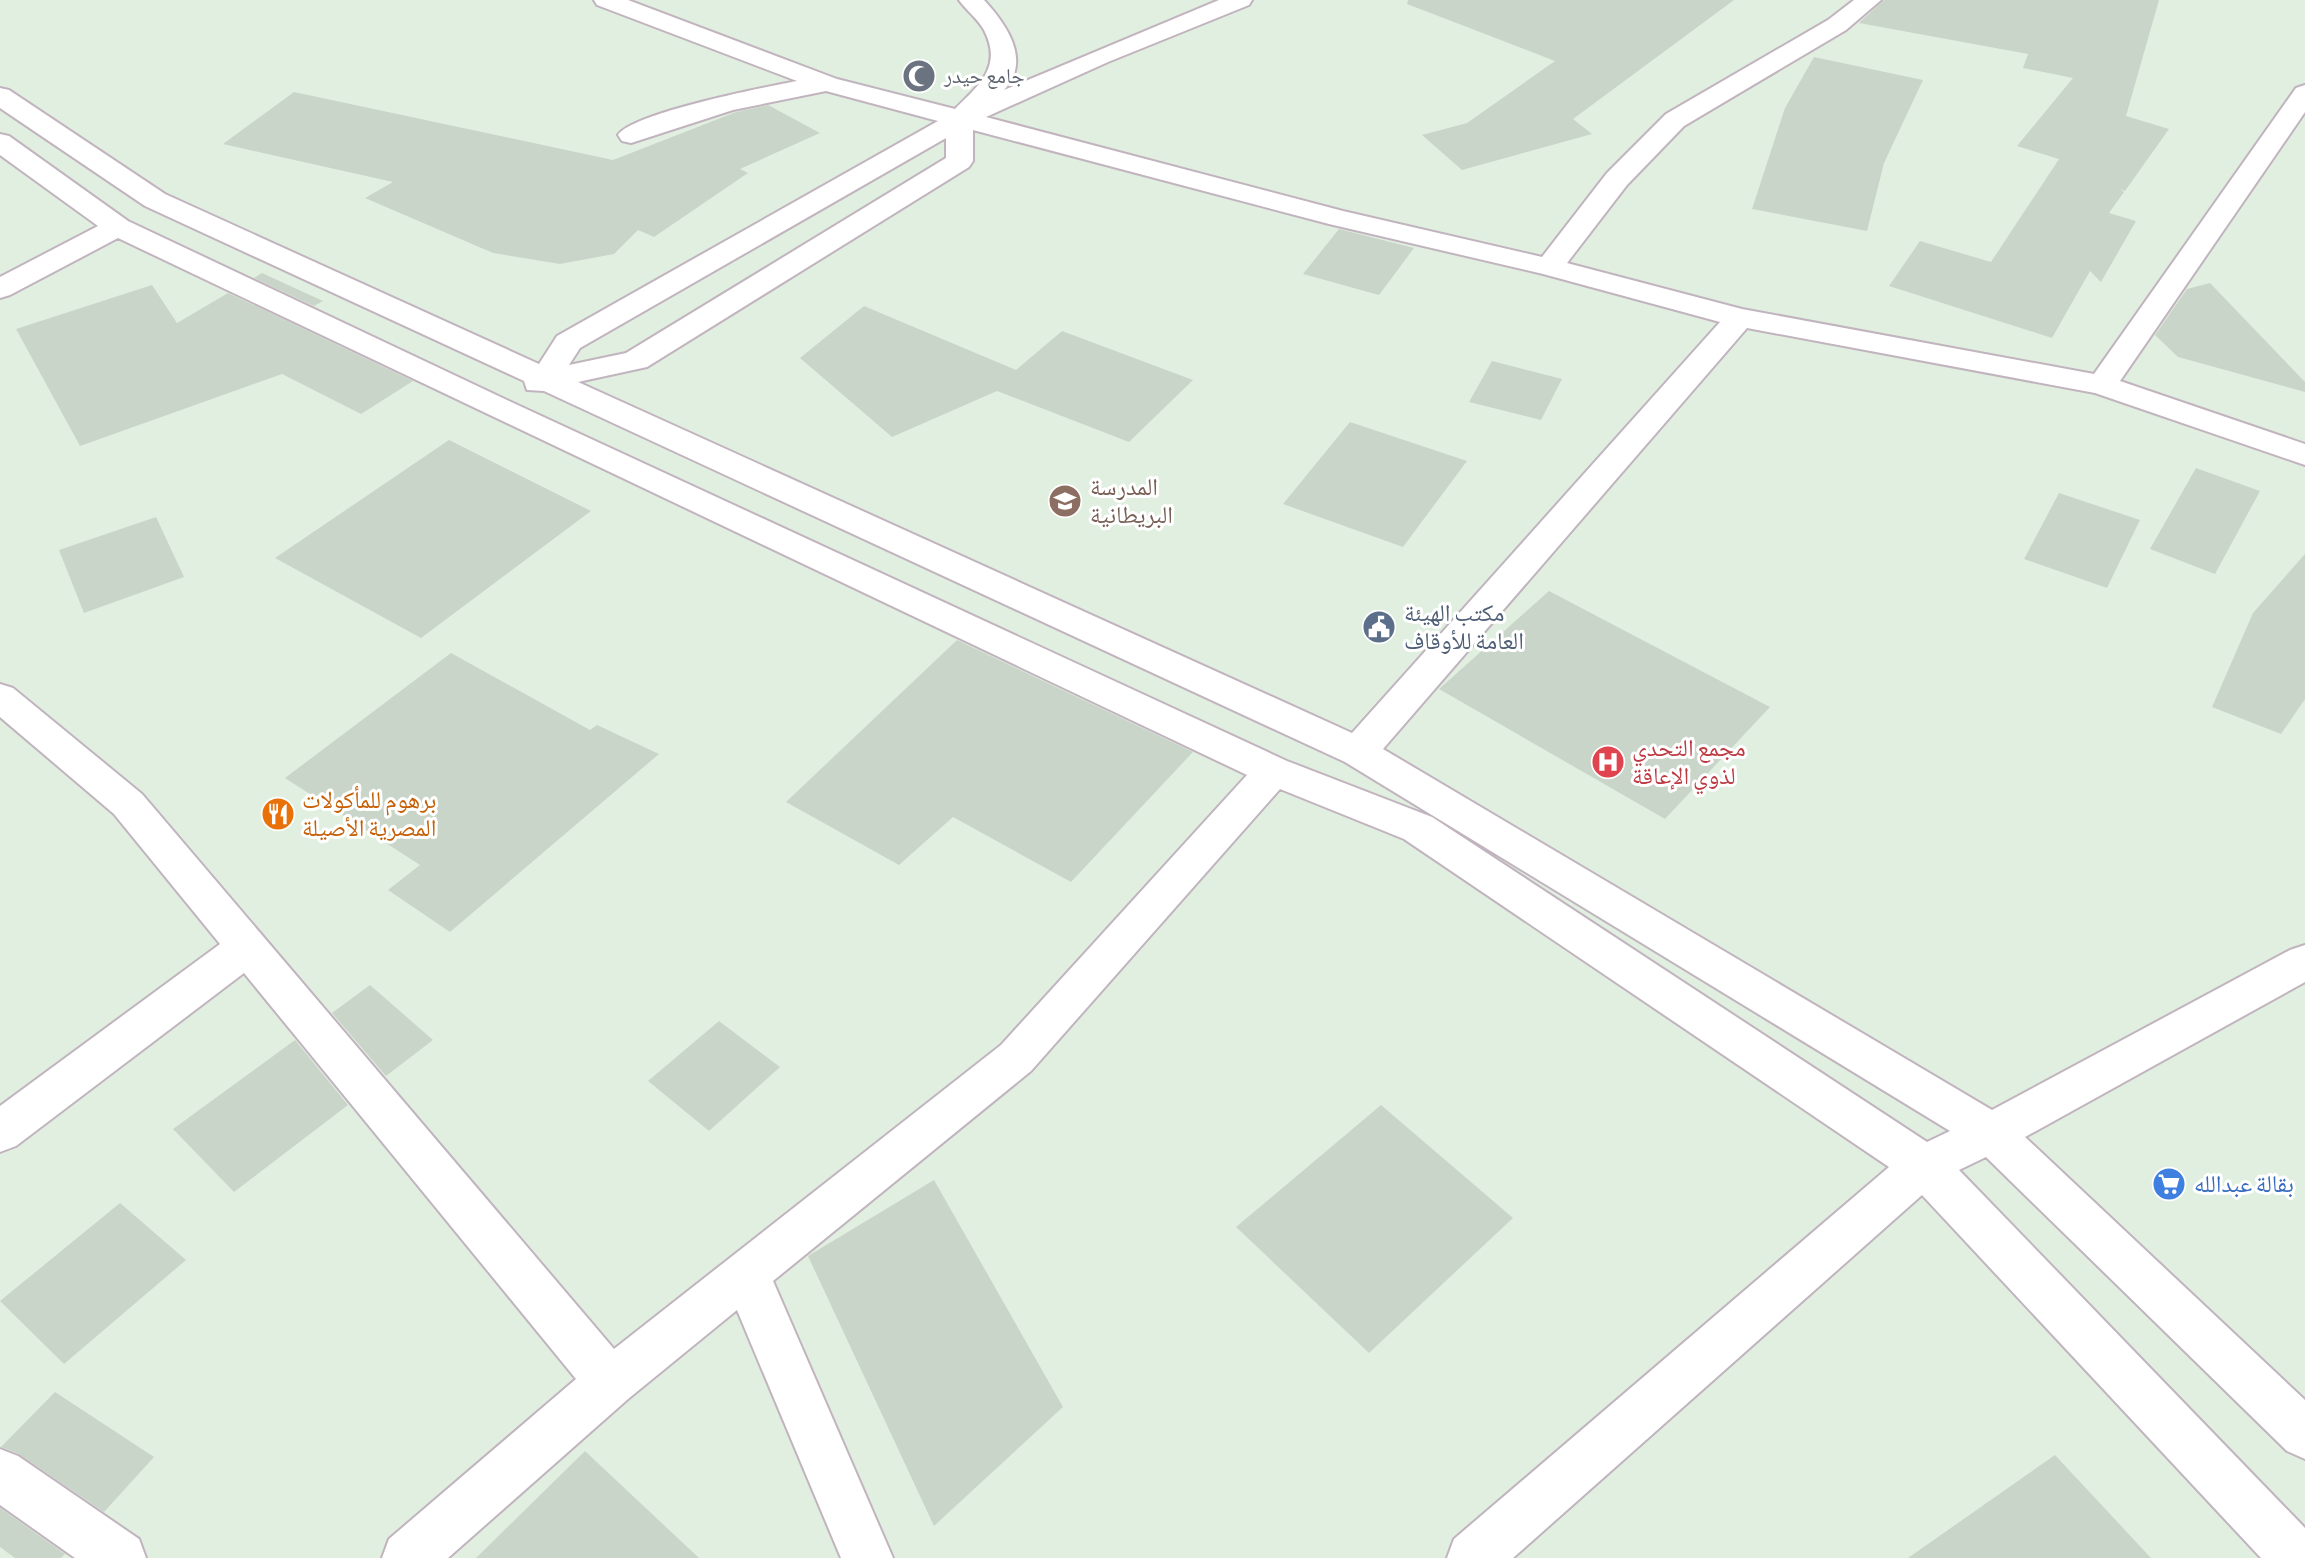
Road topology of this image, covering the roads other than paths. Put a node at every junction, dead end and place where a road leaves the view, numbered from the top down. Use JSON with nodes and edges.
{"nodes":[{"id":1,"x":606,"y":0,"type":"edge"},
{"id":2,"x":971,"y":0,"type":"edge"},
{"id":3,"x":1240,"y":0,"type":"edge"},
{"id":4,"x":1869,"y":0,"type":"edge"},
{"id":5,"x":828,"y":84,"type":"junction"},
{"id":6,"x":2305,"y":93,"type":"edge"},
{"id":7,"x":0,"y":96,"type":"edge"},
{"id":8,"x":960,"y":119,"type":"junction"},
{"id":9,"x":631,"y":135,"type":"dead end"},
{"id":10,"x":0,"y":142,"type":"edge"},
{"id":11,"x":118,"y":227,"type":"junction"},
{"id":12,"x":1549,"y":267,"type":"junction"},
{"id":13,"x":0,"y":289,"type":"edge"},
{"id":14,"x":1740,"y":318,"type":"junction"},
{"id":15,"x":545,"y":379,"type":"junction"},
{"id":16,"x":2102,"y":385,"type":"junction"},
{"id":17,"x":498,"y":408,"type":"junction"},
{"id":18,"x":2305,"y":455,"type":"edge"},
{"id":19,"x":0,"y":697,"type":"edge"},
{"id":20,"x":1358,"y":752,"type":"junction"},
{"id":21,"x":1273,"y":771,"type":"junction"},
{"id":22,"x":247,"y":947,"type":"junction"},
{"id":23,"x":2305,"y":962,"type":"edge"},
{"id":24,"x":0,"y":1132,"type":"edge"},
{"id":25,"x":1991,"y":1133,"type":"junction"},
{"id":26,"x":1924,"y":1166,"type":"junction"},
{"id":27,"x":746,"y":1273,"type":"junction"},
{"id":28,"x":610,"y":1382,"type":"junction"},
{"id":29,"x":2305,"y":1434,"type":"edge"},
{"id":30,"x":0,"y":1474,"type":"edge"},
{"id":31,"x":120,"y":1558,"type":"edge"},
{"id":32,"x":408,"y":1558,"type":"edge"},
{"id":33,"x":867,"y":1558,"type":"edge"},
{"id":34,"x":1473,"y":1558,"type":"edge"},
{"id":35,"x":2297,"y":1558,"type":"edge"}],
"edges":[{"from":1,"to":5,"type":"street"},
{"from":2,"to":8,"type":"street"},
{"from":3,"to":8,"type":"street"},
{"from":4,"to":12,"type":"street"},
{"from":5,"to":8,"type":"street"},
{"from":5,"to":9,"type":"street"},
{"from":6,"to":16,"type":"street"},
{"from":7,"to":15,"type":"street"},
{"from":8,"to":12,"type":"street"},
{"from":8,"to":15,"type":"street"},
{"from":8,"to":15,"type":"street"},
{"from":10,"to":11,"type":"street"},
{"from":11,"to":13,"type":"street"},
{"from":11,"to":17,"type":"street"},
{"from":12,"to":14,"type":"street"},
{"from":14,"to":16,"type":"street"},
{"from":14,"to":20,"type":"street"},
{"from":15,"to":17,"type":"street"},
{"from":15,"to":20,"type":"street"},
{"from":16,"to":18,"type":"street"},
{"from":17,"to":21,"type":"street"},
{"from":19,"to":22,"type":"street"},
{"from":20,"to":25,"type":"street"},
{"from":21,"to":26,"type":"street"},
{"from":21,"to":27,"type":"street"},
{"from":22,"to":24,"type":"street"},
{"from":22,"to":28,"type":"street"},
{"from":23,"to":25,"type":"street"},
{"from":25,"to":26,"type":"street"},
{"from":25,"to":29,"type":"street"},
{"from":26,"to":34,"type":"street"},
{"from":26,"to":35,"type":"street"},
{"from":27,"to":28,"type":"street"},
{"from":27,"to":33,"type":"street"},
{"from":28,"to":32,"type":"street"},
{"from":30,"to":31,"type":"street"}]}
